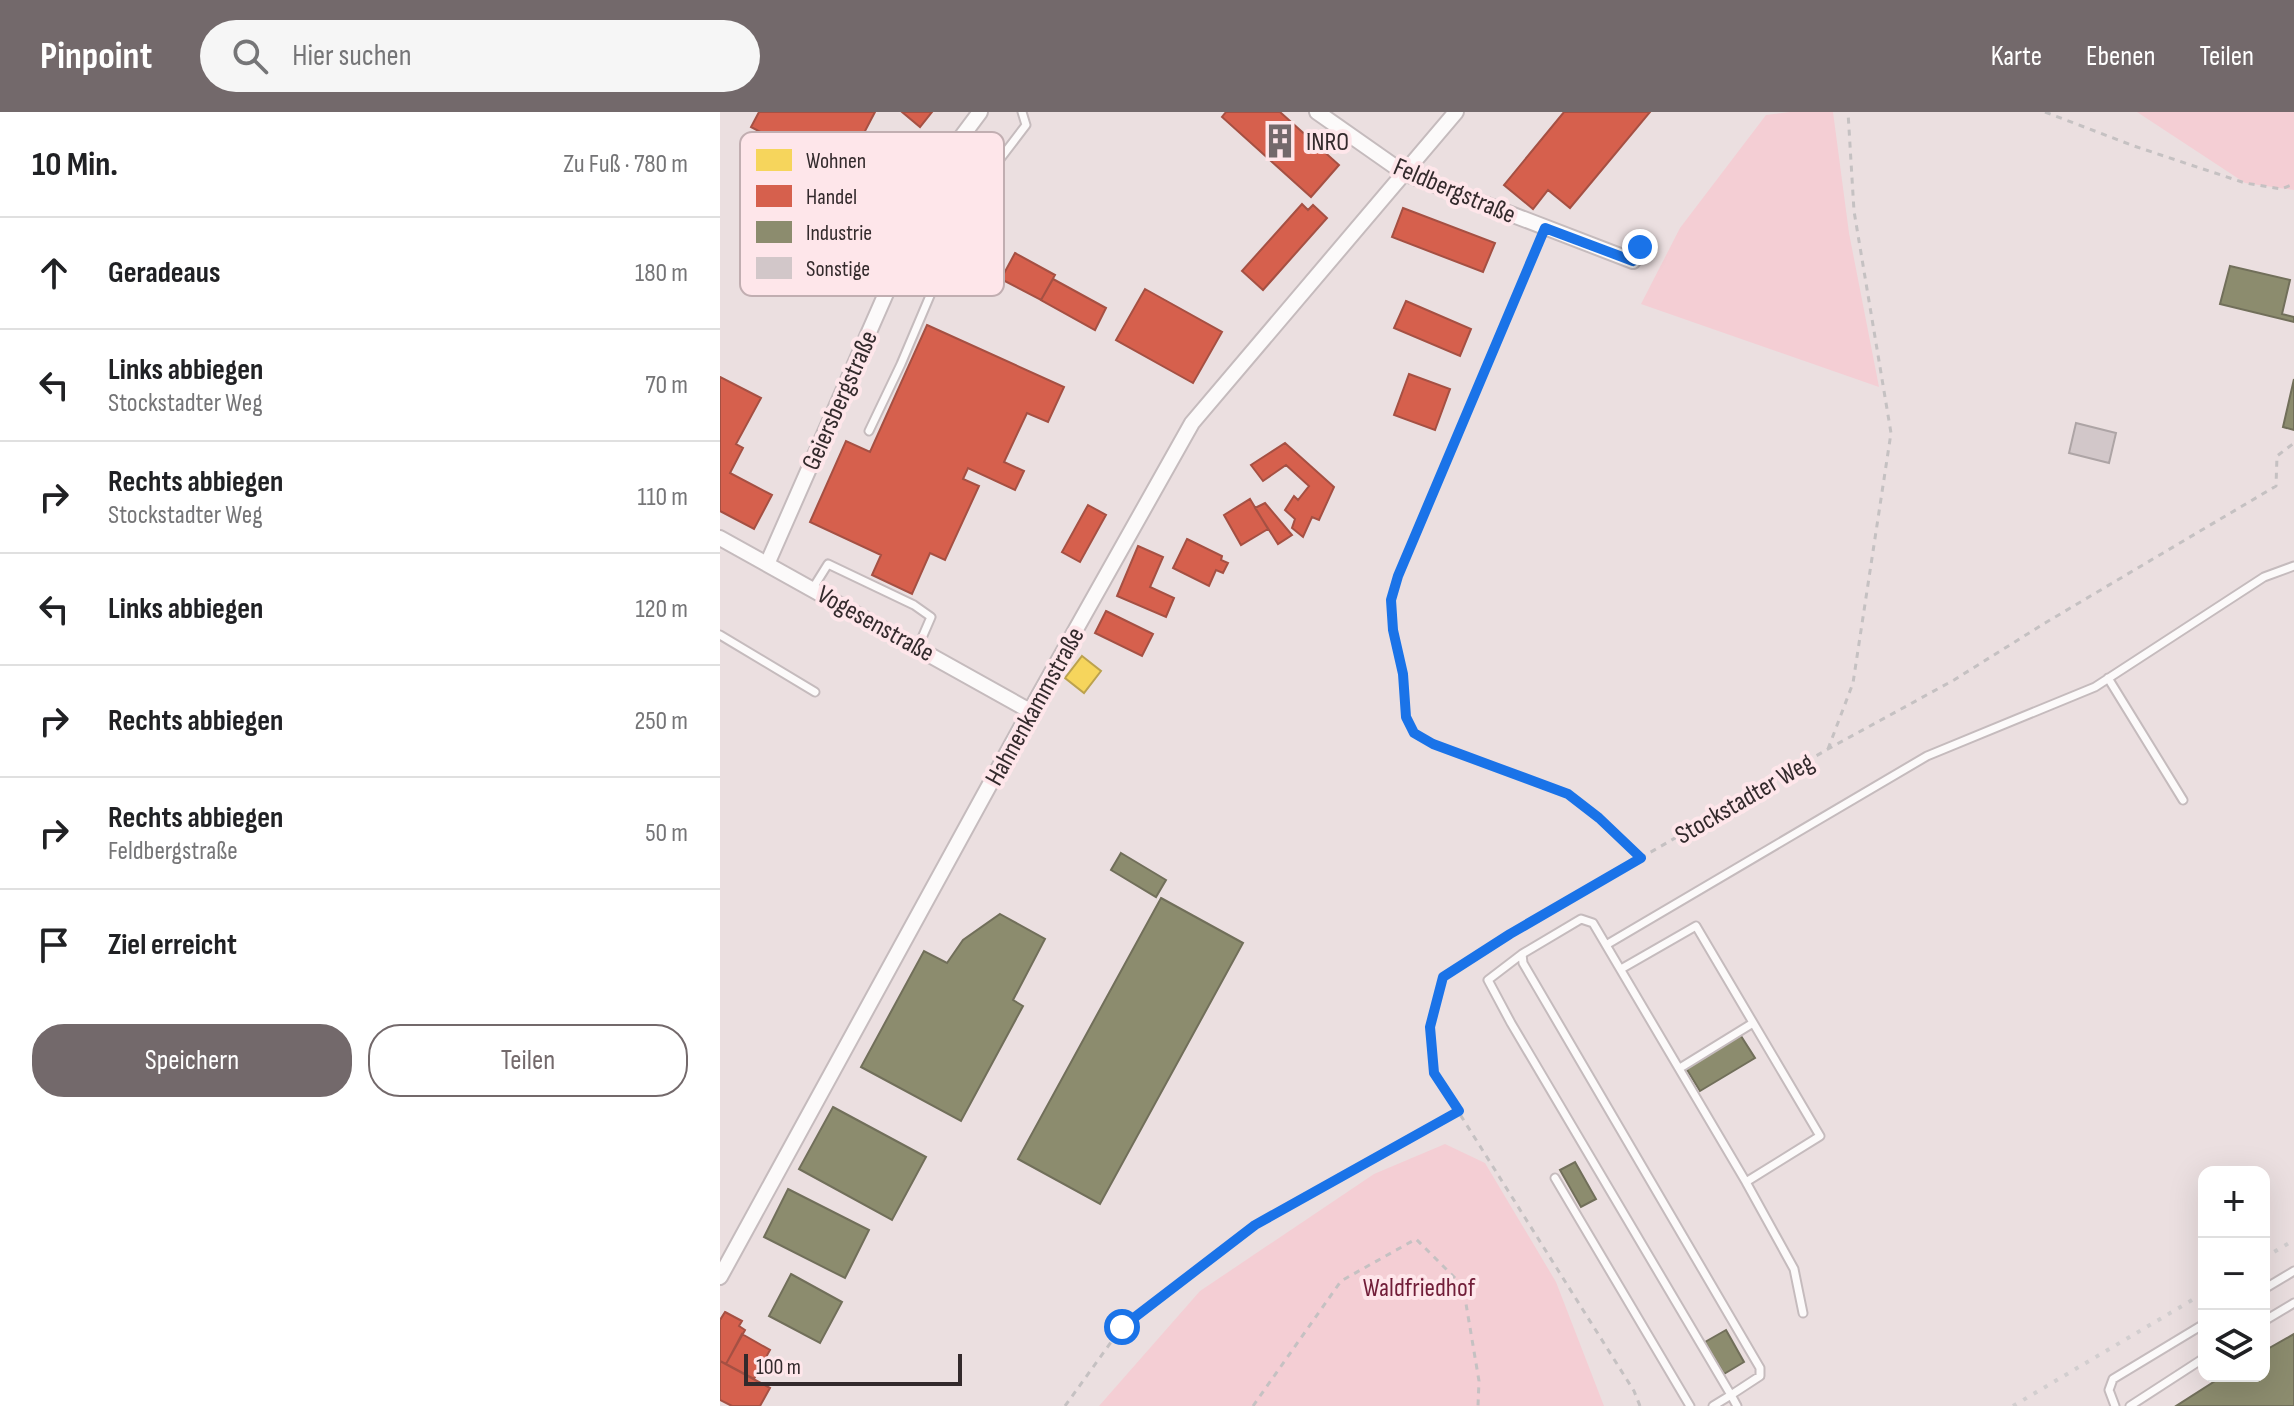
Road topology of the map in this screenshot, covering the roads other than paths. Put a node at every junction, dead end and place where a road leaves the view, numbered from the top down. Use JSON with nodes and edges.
{"nodes":[{"id":1,"x":980,"y":112,"type":"edge"},
{"id":2,"x":1022,"y":112,"type":"edge"},
{"id":3,"x":1317,"y":112,"type":"edge"},
{"id":4,"x":1456,"y":112,"type":"edge"},
{"id":5,"x":965,"y":132,"type":"edge"},
{"id":6,"x":1004,"y":154,"type":"edge"},
{"id":7,"x":1404,"y":173,"type":"junction"},
{"id":8,"x":1640,"y":247,"type":"dead end"},
{"id":9,"x":885,"y":296,"type":"edge"},
{"id":10,"x":930,"y":296,"type":"edge"},
{"id":11,"x":869,"y":431,"type":"dead end"},
{"id":12,"x":720,"y":538,"type":"edge"},
{"id":13,"x":768,"y":562,"type":"junction"},
{"id":14,"x":2294,"y":566,"type":"edge"},
{"id":15,"x":813,"y":588,"type":"junction"},
{"id":16,"x":720,"y":635,"type":"edge"},
{"id":17,"x":918,"y":647,"type":"junction"},
{"id":18,"x":2108,"y":678,"type":"junction"},
{"id":19,"x":815,"y":692,"type":"dead end"},
{"id":20,"x":1030,"y":711,"type":"junction"},
{"id":21,"x":2183,"y":800,"type":"dead end"},
{"id":22,"x":1606,"y":945,"type":"junction"},
{"id":23,"x":1522,"y":954,"type":"junction"},
{"id":24,"x":1621,"y":969,"type":"junction"},
{"id":25,"x":1753,"y":1023,"type":"junction"},
{"id":26,"x":1680,"y":1068,"type":"junction"},
{"id":27,"x":1555,"y":1178,"type":"dead end"},
{"id":28,"x":1746,"y":1182,"type":"junction"},
{"id":29,"x":2294,"y":1271,"type":"edge"},
{"id":30,"x":720,"y":1277,"type":"edge"},
{"id":31,"x":2270,"y":1285,"type":"edge"},
{"id":32,"x":2294,"y":1303,"type":"edge"},
{"id":33,"x":1803,"y":1313,"type":"dead end"},
{"id":34,"x":2270,"y":1317,"type":"edge"},
{"id":35,"x":2198,"y":1328,"type":"edge"},
{"id":36,"x":2198,"y":1362,"type":"edge"},
{"id":37,"x":1731,"y":1395,"type":"junction"},
{"id":38,"x":1690,"y":1406,"type":"edge"},
{"id":39,"x":1713,"y":1406,"type":"edge"},
{"id":40,"x":1737,"y":1406,"type":"edge"},
{"id":41,"x":2115,"y":1406,"type":"edge"},
{"id":42,"x":2130,"y":1406,"type":"edge"}],
"edges":[{"from":1,"to":5,"type":"street","name":"Geiersbergstraße"},
{"from":2,"to":6,"type":"lane"},
{"from":3,"to":7,"type":"street","name":"Feldbergstraße"},
{"from":4,"to":7,"type":"street","name":"Hahnenkammstraße"},
{"from":7,"to":8,"type":"street","name":"Feldbergstraße"},
{"from":7,"to":20,"type":"street","name":"Hahnenkammstraße"},
{"from":9,"to":13,"type":"street","name":"Geiersbergstraße"},
{"from":10,"to":11,"type":"lane"},
{"from":12,"to":13,"type":"street","name":"Vogesenstraße"},
{"from":13,"to":15,"type":"street","name":"Vogesenstraße"},
{"from":14,"to":18,"type":"lane"},
{"from":15,"to":17,"type":"street","name":"Vogesenstraße"},
{"from":15,"to":17,"type":"lane"},
{"from":16,"to":19,"type":"lane"},
{"from":17,"to":20,"type":"street","name":"Vogesenstraße"},
{"from":18,"to":21,"type":"lane"},
{"from":18,"to":22,"type":"lane"},
{"from":20,"to":30,"type":"street","name":"Hahnenkammstraße"},
{"from":22,"to":23,"type":"lane"},
{"from":22,"to":24,"type":"lane"},
{"from":23,"to":37,"type":"lane"},
{"from":23,"to":37,"type":"lane"},
{"from":24,"to":25,"type":"lane"},
{"from":24,"to":26,"type":"lane"},
{"from":25,"to":26,"type":"lane"},
{"from":25,"to":28,"type":"lane"},
{"from":26,"to":28,"type":"lane"},
{"from":27,"to":38,"type":"lane"},
{"from":28,"to":33,"type":"lane"},
{"from":29,"to":31,"type":"lane"},
{"from":32,"to":34,"type":"lane"},
{"from":35,"to":41,"type":"lane"},
{"from":36,"to":42,"type":"lane"},
{"from":37,"to":39,"type":"lane"},
{"from":37,"to":40,"type":"lane"}]}
